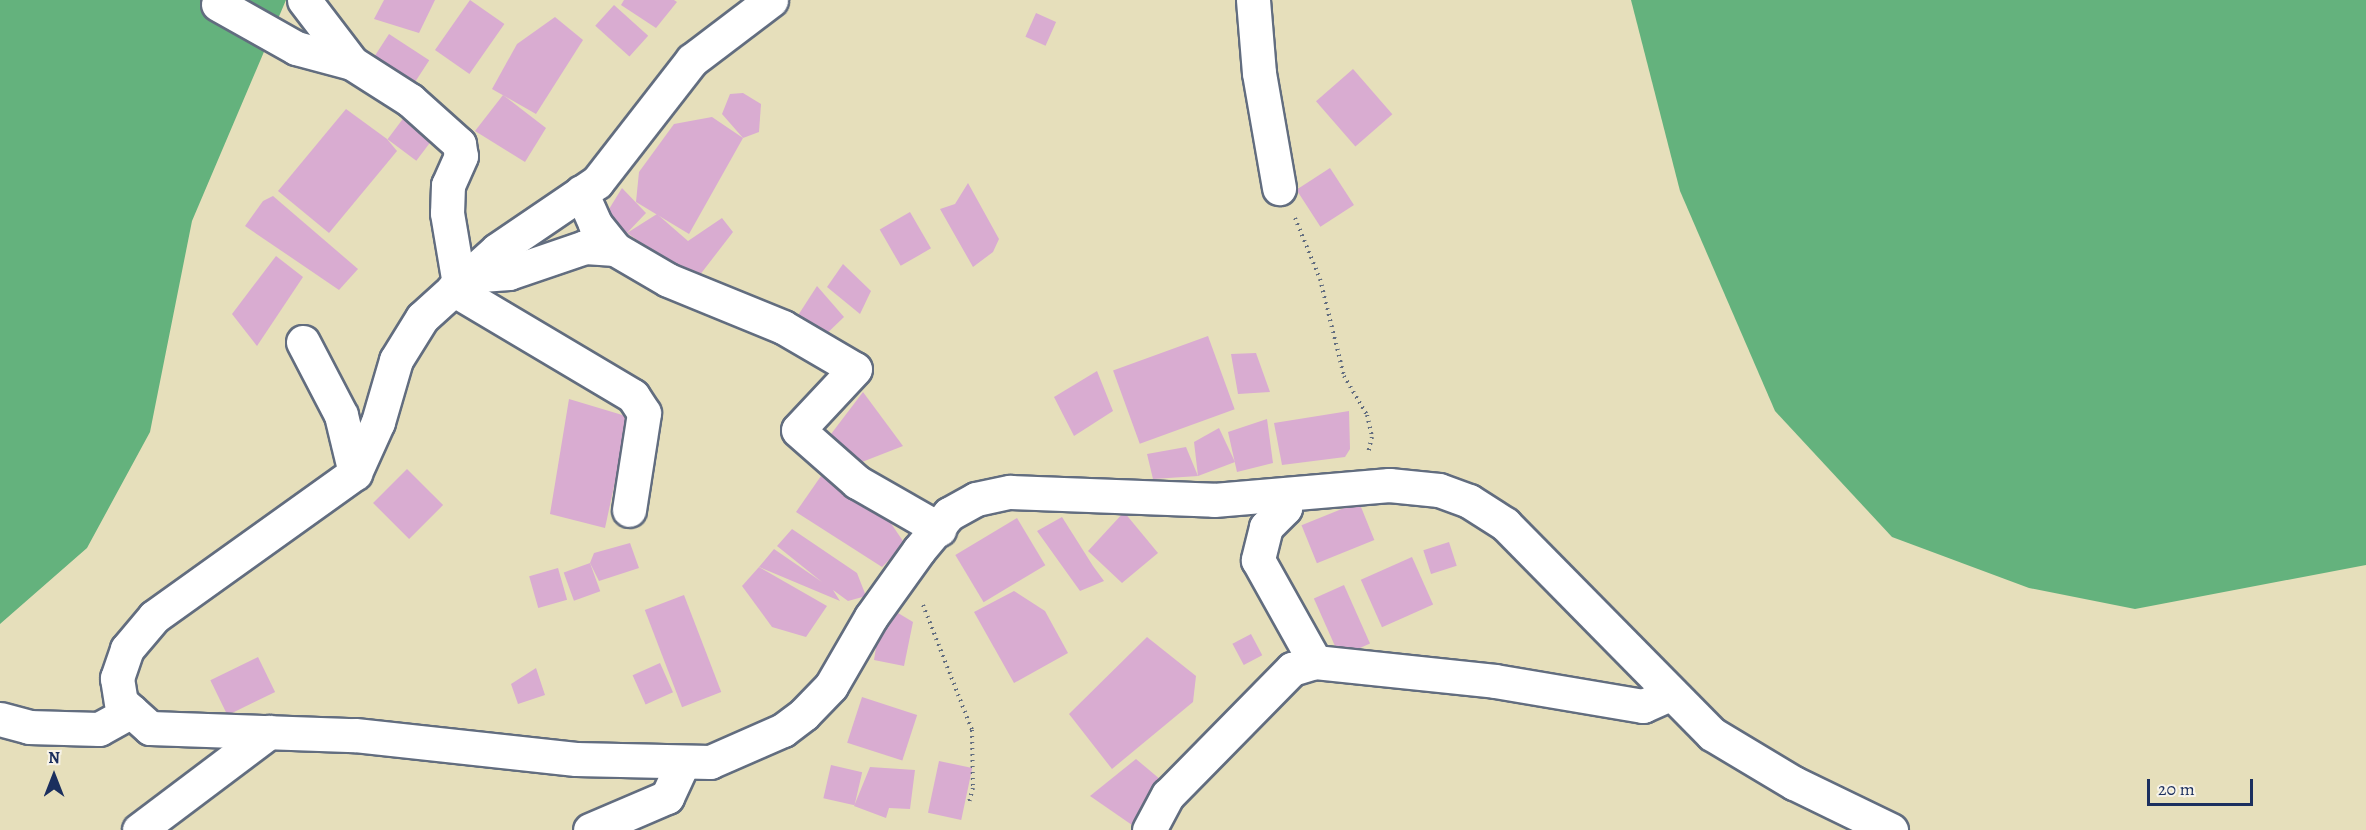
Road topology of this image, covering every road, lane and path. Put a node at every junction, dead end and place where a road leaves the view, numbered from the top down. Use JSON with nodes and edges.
{"nodes":[{"id":1,"x":304,"y":0,"type":"edge"},
{"id":2,"x":771,"y":0,"type":"edge"},
{"id":3,"x":1253,"y":0,"type":"edge"},
{"id":4,"x":218,"y":4,"type":"dead end"},
{"id":5,"x":351,"y":63,"type":"junction"},
{"id":6,"x":1280,"y":188,"type":"joint"},
{"id":7,"x":581,"y":192,"type":"junction"},
{"id":8,"x":615,"y":249,"type":"junction"},
{"id":9,"x":460,"y":283,"type":"junction"},
{"id":10,"x":303,"y":342,"type":"dead end"},
{"id":11,"x":1366,"y":461,"type":"dead end"},
{"id":12,"x":355,"y":473,"type":"junction"},
{"id":13,"x":1283,"y":495,"type":"junction"},
{"id":14,"x":629,"y":510,"type":"dead end"},
{"id":15,"x":939,"y":529,"type":"junction"},
{"id":16,"x":920,"y":597,"type":"dead end"},
{"id":17,"x":1314,"y":662,"type":"junction"},
{"id":18,"x":1670,"y":694,"type":"junction"},
{"id":19,"x":131,"y":711,"type":"junction"},
{"id":20,"x":0,"y":719,"type":"edge"},
{"id":21,"x":269,"y":732,"type":"junction"},
{"id":22,"x":683,"y":763,"type":"junction"},
{"id":23,"x":969,"y":802,"type":"dead end"},
{"id":24,"x":139,"y":830,"type":"edge"},
{"id":25,"x":590,"y":830,"type":"edge"},
{"id":26,"x":1149,"y":830,"type":"edge"},
{"id":27,"x":1891,"y":830,"type":"edge"}],
"edges":[{"from":1,"to":5,"type":"street"},
{"from":2,"to":7,"type":"street"},
{"from":3,"to":6,"type":"street"},
{"from":4,"to":5,"type":"street"},
{"from":5,"to":9,"type":"street"},
{"from":6,"to":11,"type":"path"},
{"from":7,"to":8,"type":"street"},
{"from":7,"to":9,"type":"street"},
{"from":8,"to":9,"type":"street"},
{"from":8,"to":15,"type":"street"},
{"from":9,"to":12,"type":"street"},
{"from":9,"to":14,"type":"street"},
{"from":10,"to":12,"type":"street"},
{"from":12,"to":19,"type":"street"},
{"from":13,"to":15,"type":"street"},
{"from":13,"to":17,"type":"street"},
{"from":13,"to":18,"type":"street"},
{"from":15,"to":22,"type":"street"},
{"from":16,"to":23,"type":"path"},
{"from":17,"to":18,"type":"street"},
{"from":17,"to":26,"type":"street"},
{"from":18,"to":27,"type":"street"},
{"from":19,"to":20,"type":"street"},
{"from":19,"to":21,"type":"street"},
{"from":21,"to":22,"type":"street"},
{"from":21,"to":24,"type":"street"},
{"from":22,"to":25,"type":"street"}]}
